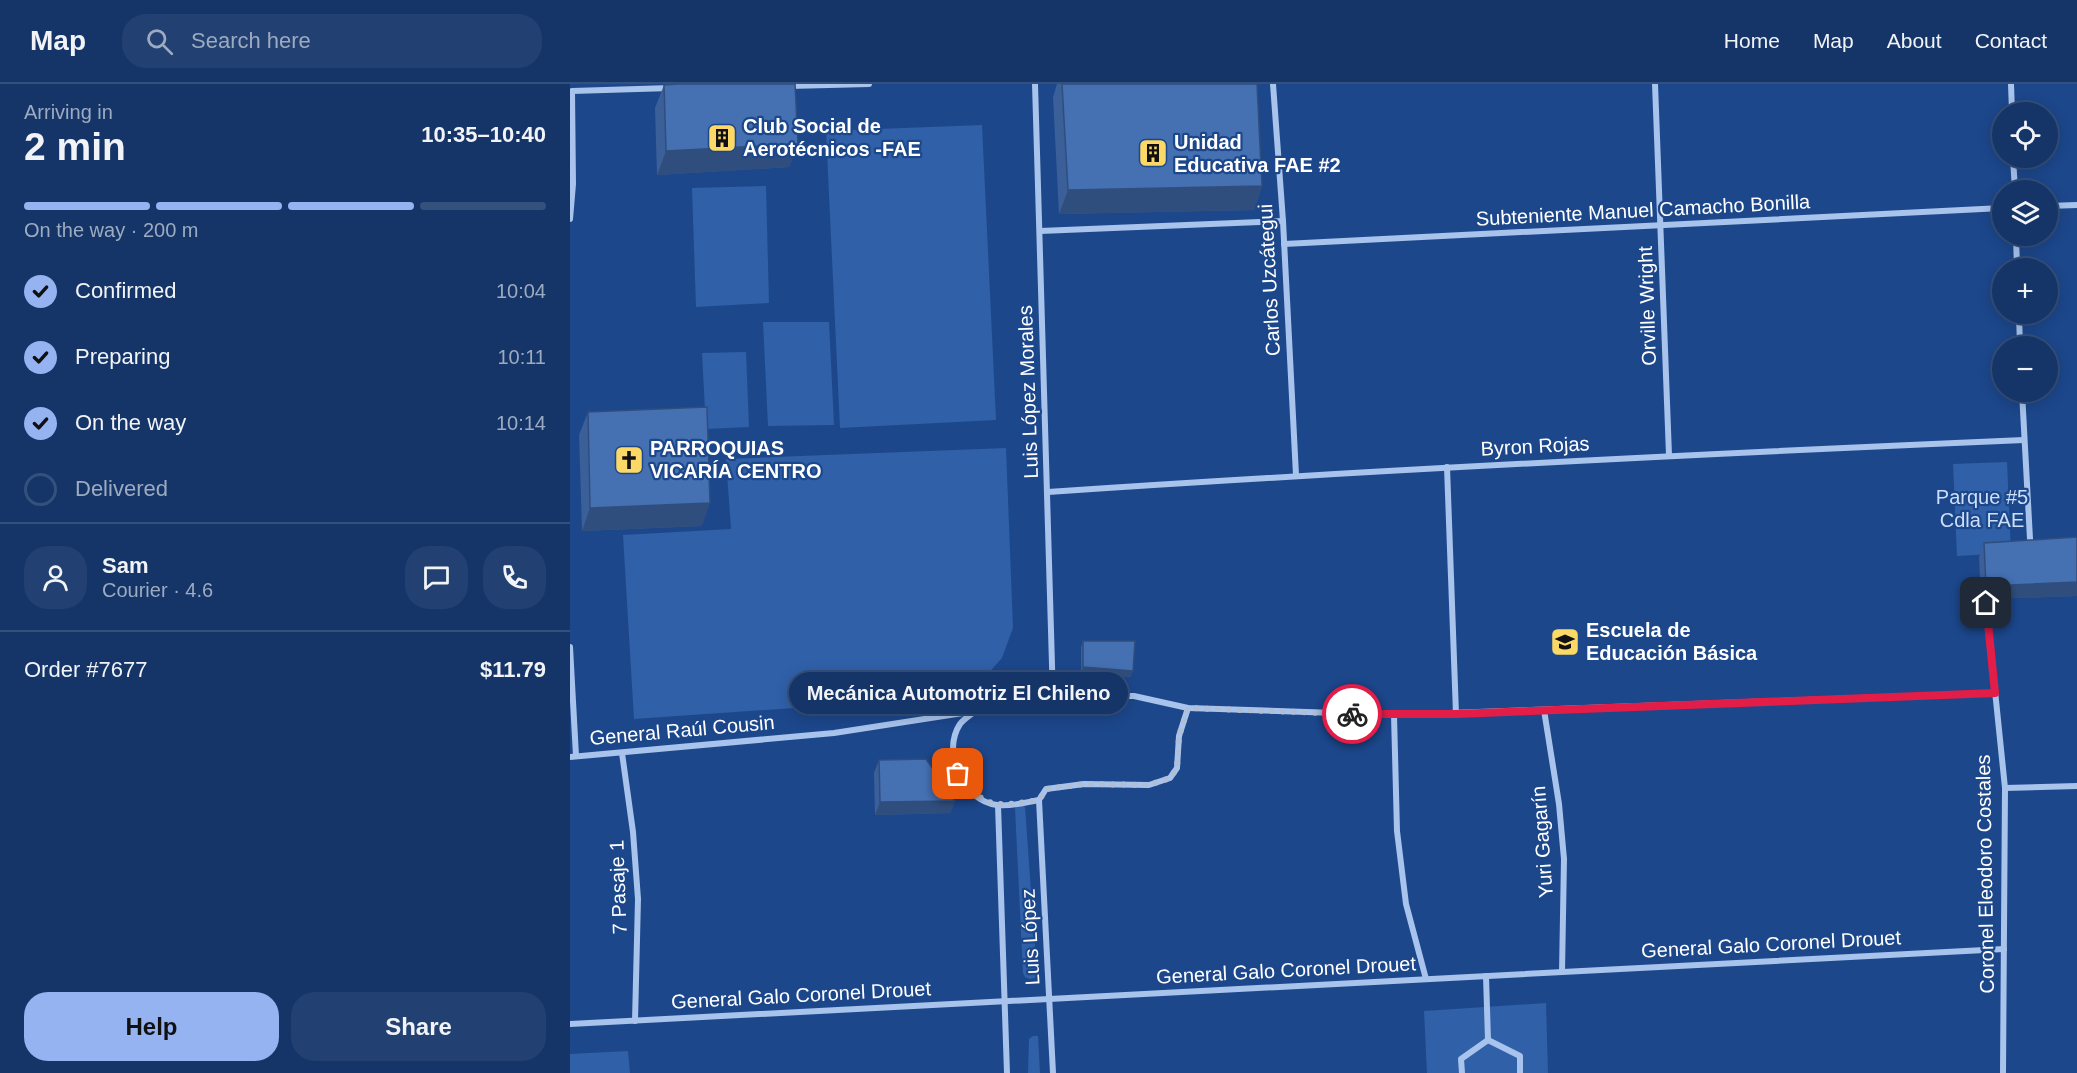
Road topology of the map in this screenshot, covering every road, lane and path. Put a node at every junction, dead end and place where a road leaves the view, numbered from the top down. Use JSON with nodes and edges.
{"nodes":[{"id":1,"x":869,"y":84,"type":"edge"},
{"id":2,"x":1035,"y":84,"type":"edge"},
{"id":3,"x":1273,"y":84,"type":"edge"},
{"id":4,"x":1655,"y":84,"type":"edge"},
{"id":5,"x":2011,"y":84,"type":"edge"},
{"id":6,"x":817,"y":85,"type":"edge"},
{"id":7,"x":782,"y":86,"type":"edge"},
{"id":8,"x":572,"y":87,"type":"edge"},
{"id":9,"x":677,"y":88,"type":"edge"},
{"id":10,"x":2012,"y":102,"type":"edge"},
{"id":11,"x":2077,"y":205,"type":"edge"},
{"id":12,"x":2058,"y":206,"type":"edge"},
{"id":13,"x":1992,"y":209,"type":"edge"},
{"id":14,"x":570,"y":219,"type":"edge"},
{"id":15,"x":1283,"y":221,"type":"junction"},
{"id":16,"x":1661,"y":226,"type":"junction"},
{"id":17,"x":1040,"y":231,"type":"junction"},
{"id":18,"x":1284,"y":244,"type":"junction"},
{"id":19,"x":2022,"y":402,"type":"edge"},
{"id":20,"x":2024,"y":440,"type":"junction"},
{"id":21,"x":1670,"y":455,"type":"junction"},
{"id":22,"x":1447,"y":467,"type":"junction"},
{"id":23,"x":1296,"y":475,"type":"junction"},
{"id":24,"x":1048,"y":492,"type":"junction"},
{"id":25,"x":2030,"y":539,"type":"edge"},
{"id":26,"x":1986,"y":603,"type":"dead end"},
{"id":27,"x":570,"y":647,"type":"edge"},
{"id":28,"x":1995,"y":693,"type":"junction"},
{"id":29,"x":1053,"y":699,"type":"junction"},
{"id":30,"x":1188,"y":708,"type":"junction"},
{"id":31,"x":1544,"y":710,"type":"junction"},
{"id":32,"x":974,"y":711,"type":"junction"},
{"id":33,"x":1456,"y":714,"type":"junction"},
{"id":34,"x":1394,"y":715,"type":"junction"},
{"id":35,"x":622,"y":753,"type":"junction"},
{"id":36,"x":573,"y":756,"type":"edge"},
{"id":37,"x":2077,"y":786,"type":"edge"},
{"id":38,"x":2005,"y":788,"type":"junction"},
{"id":39,"x":1039,"y":800,"type":"junction"},
{"id":40,"x":998,"y":805,"type":"junction"},
{"id":41,"x":2004,"y":949,"type":"junction"},
{"id":42,"x":1562,"y":972,"type":"junction"},
{"id":43,"x":1486,"y":976,"type":"junction"},
{"id":44,"x":1426,"y":980,"type":"junction"},
{"id":45,"x":1049,"y":999,"type":"junction"},
{"id":46,"x":1005,"y":1001,"type":"junction"},
{"id":47,"x":635,"y":1020,"type":"junction"},
{"id":48,"x":570,"y":1024,"type":"edge"},
{"id":49,"x":1488,"y":1040,"type":"junction"},
{"id":50,"x":1007,"y":1073,"type":"edge"},
{"id":51,"x":1053,"y":1073,"type":"edge"},
{"id":52,"x":1462,"y":1073,"type":"edge"},
{"id":53,"x":1520,"y":1073,"type":"edge"},
{"id":54,"x":2004,"y":1073,"type":"edge"}],
"edges":[{"from":1,"to":6,"type":"street"},
{"from":2,"to":17,"type":"street","name":"Luis López Morales"},
{"from":3,"to":15,"type":"street","name":"Carlos Uzcátegui"},
{"from":4,"to":16,"type":"street","name":"Orville Wright"},
{"from":5,"to":10,"type":"street"},
{"from":6,"to":7,"type":"street"},
{"from":8,"to":9,"type":"street"},
{"from":8,"to":14,"type":"street"},
{"from":11,"to":12,"type":"street"},
{"from":13,"to":16,"type":"street","name":"Subteniente Manuel Camacho Bonilla"},
{"from":15,"to":17,"type":"street"},
{"from":15,"to":18,"type":"street","name":"Carlos Uzcátegui"},
{"from":16,"to":18,"type":"street","name":"Subteniente Manuel Camacho Bonilla"},
{"from":16,"to":21,"type":"street","name":"Orville Wright"},
{"from":17,"to":24,"type":"street","name":"Luis López Morales"},
{"from":18,"to":23,"type":"street","name":"Carlos Uzcátegui"},
{"from":19,"to":20,"type":"street"},
{"from":20,"to":21,"type":"street","name":"Byron Rojas"},
{"from":20,"to":25,"type":"street"},
{"from":21,"to":22,"type":"street","name":"Byron Rojas"},
{"from":22,"to":23,"type":"street","name":"Byron Rojas"},
{"from":22,"to":33,"type":"street"},
{"from":23,"to":24,"type":"street","name":"Byron Rojas"},
{"from":24,"to":29,"type":"street","name":"Luis López Morales"},
{"from":26,"to":28,"type":"street","name":"Coronel Eleodoro Costales"},
{"from":27,"to":36,"type":"street"},
{"from":28,"to":31,"type":"street","name":"General Raúl Cousin"},
{"from":28,"to":38,"type":"street","name":"Coronel Eleodoro Costales"},
{"from":29,"to":30,"type":"street","name":"General Raúl Cousin"},
{"from":29,"to":32,"type":"street","name":"General Raúl Cousin"},
{"from":30,"to":34,"type":"street","name":"General Raúl Cousin"},
{"from":30,"to":39,"type":"street"},
{"from":31,"to":33,"type":"street","name":"General Raúl Cousin"},
{"from":31,"to":42,"type":"street","name":"Yuri Gagarín"},
{"from":32,"to":35,"type":"street","name":"General Raúl Cousin"},
{"from":32,"to":40,"type":"street"},
{"from":33,"to":34,"type":"street","name":"General Raúl Cousin"},
{"from":34,"to":44,"type":"street"},
{"from":35,"to":36,"type":"street","name":"General Raúl Cousin"},
{"from":35,"to":47,"type":"street","name":"7 Pasaje 1"},
{"from":37,"to":38,"type":"street"},
{"from":38,"to":41,"type":"street","name":"Coronel Eleodoro Costales"},
{"from":39,"to":40,"type":"street"},
{"from":39,"to":45,"type":"street","name":"Luis López"},
{"from":40,"to":46,"type":"street","name":"Luis López"},
{"from":41,"to":42,"type":"street","name":"General Galo Coronel Drouet"},
{"from":41,"to":54,"type":"street","name":"Coronel Eleodoro Costales"},
{"from":42,"to":43,"type":"street","name":"General Galo Coronel Drouet"},
{"from":43,"to":44,"type":"street","name":"General Galo Coronel Drouet"},
{"from":43,"to":49,"type":"street"},
{"from":44,"to":45,"type":"street","name":"General Galo Coronel Drouet"},
{"from":45,"to":46,"type":"street","name":"General Galo Coronel Drouet"},
{"from":45,"to":51,"type":"street","name":"Luis López"},
{"from":46,"to":47,"type":"street","name":"General Galo Coronel Drouet"},
{"from":46,"to":50,"type":"street","name":"Luis López"},
{"from":47,"to":48,"type":"street","name":"General Galo Coronel Drouet"},
{"from":49,"to":52,"type":"street"},
{"from":49,"to":53,"type":"street"}]}
